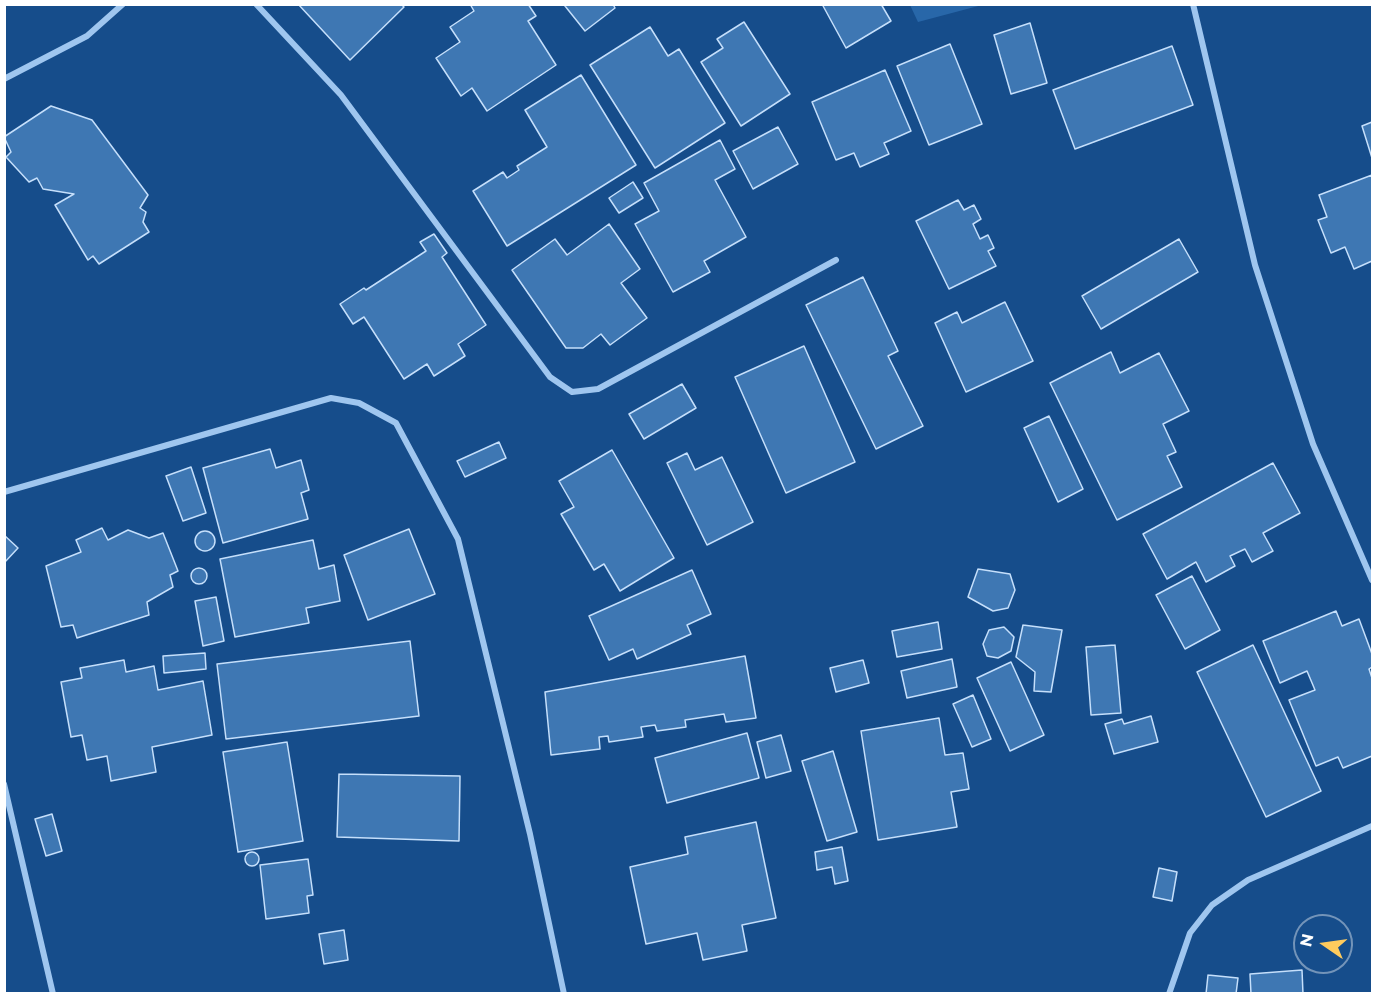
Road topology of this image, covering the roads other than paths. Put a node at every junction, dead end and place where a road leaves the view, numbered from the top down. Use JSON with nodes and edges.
{"nodes":[{"id":1,"x":123,"y":4,"type":"edge"},
{"id":2,"x":256,"y":4,"type":"edge"},
{"id":3,"x":1193,"y":4,"type":"edge"},
{"id":4,"x":4,"y":79,"type":"edge"},
{"id":5,"x":836,"y":260,"type":"dead end"},
{"id":6,"x":4,"y":492,"type":"edge"},
{"id":7,"x":1372,"y":580,"type":"edge"},
{"id":8,"x":4,"y":784,"type":"edge"},
{"id":9,"x":1372,"y":826,"type":"edge"},
{"id":10,"x":53,"y":993,"type":"edge"},
{"id":11,"x":564,"y":993,"type":"edge"},
{"id":12,"x":1169,"y":993,"type":"edge"}],
"edges":[{"from":1,"to":4,"type":"street"},
{"from":2,"to":5,"type":"street"},
{"from":3,"to":7,"type":"street"},
{"from":6,"to":11,"type":"street"},
{"from":8,"to":10,"type":"street"},
{"from":9,"to":12,"type":"street"}]}
